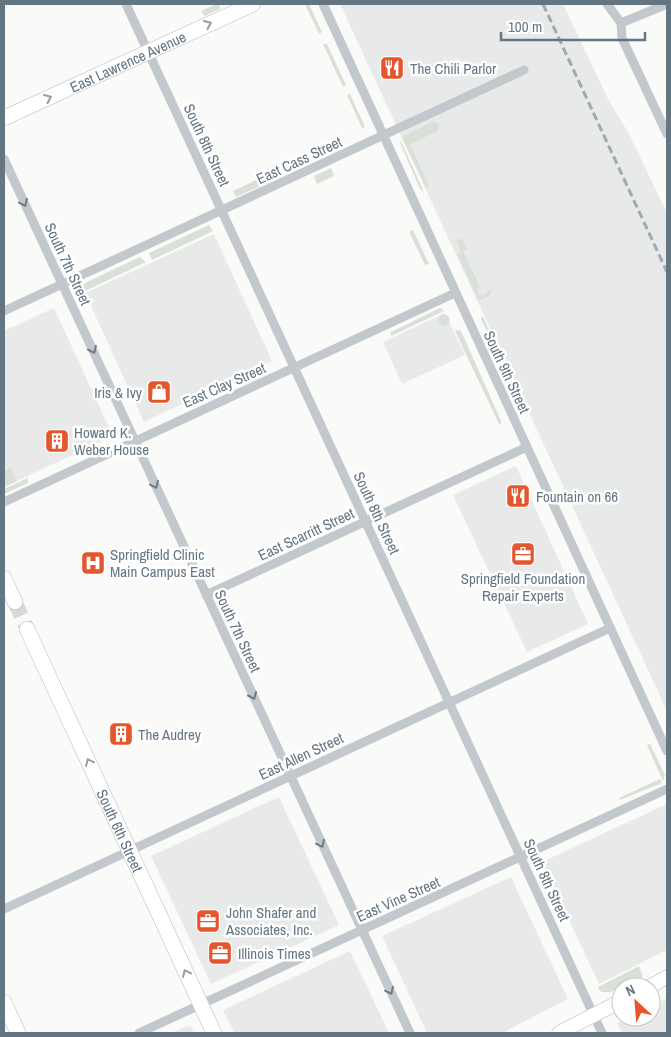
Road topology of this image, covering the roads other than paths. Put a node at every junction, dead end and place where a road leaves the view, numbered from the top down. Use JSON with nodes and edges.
{"nodes":[{"id":1,"x":126,"y":4,"type":"edge"},
{"id":2,"x":253,"y":4,"type":"edge"},
{"id":3,"x":323,"y":4,"type":"edge"},
{"id":4,"x":607,"y":4,"type":"edge"},
{"id":5,"x":667,"y":4,"type":"edge"},
{"id":6,"x":621,"y":23,"type":"junction"},
{"id":7,"x":148,"y":51,"type":"junction"},
{"id":8,"x":524,"y":70,"type":"dead end"},
{"id":9,"x":4,"y":118,"type":"edge"},
{"id":10,"x":667,"y":134,"type":"edge"},
{"id":11,"x":383,"y":136,"type":"junction"},
{"id":12,"x":4,"y":159,"type":"edge"},
{"id":13,"x":223,"y":211,"type":"junction"},
{"id":14,"x":62,"y":285,"type":"junction"},
{"id":15,"x":456,"y":293,"type":"junction"},
{"id":16,"x":4,"y":311,"type":"edge"},
{"id":17,"x":295,"y":367,"type":"junction"},
{"id":18,"x":135,"y":441,"type":"junction"},
{"id":19,"x":527,"y":447,"type":"junction"},
{"id":20,"x":4,"y":502,"type":"edge"},
{"id":21,"x":366,"y":522,"type":"junction"},
{"id":22,"x":4,"y":578,"type":"edge"},
{"id":23,"x":206,"y":595,"type":"junction"},
{"id":24,"x":15,"y":602,"type":"tunnel mouth"},
{"id":25,"x":610,"y":628,"type":"junction"},
{"id":26,"x":27,"y":629,"type":"tunnel mouth"},
{"id":27,"x":449,"y":701,"type":"junction"},
{"id":28,"x":667,"y":751,"type":"edge"},
{"id":29,"x":290,"y":776,"type":"junction"},
{"id":30,"x":667,"y":789,"type":"edge"},
{"id":31,"x":130,"y":851,"type":"junction"},
{"id":32,"x":521,"y":856,"type":"junction"},
{"id":33,"x":4,"y":909,"type":"edge"},
{"id":34,"x":361,"y":931,"type":"junction"},
{"id":35,"x":4,"y":1002,"type":"edge"},
{"id":36,"x":201,"y":1005,"type":"junction"},
{"id":37,"x":611,"y":1006,"type":"edge"},
{"id":38,"x":595,"y":1015,"type":"junction"},
{"id":39,"x":18,"y":1033,"type":"edge"},
{"id":40,"x":139,"y":1033,"type":"edge"},
{"id":41,"x":214,"y":1033,"type":"edge"},
{"id":42,"x":410,"y":1033,"type":"edge"},
{"id":43,"x":559,"y":1033,"type":"edge"},
{"id":44,"x":602,"y":1033,"type":"edge"}],
"edges":[{"from":1,"to":7,"type":"street","name":"South 8th Street"},
{"from":7,"to":2,"type":"main road","name":"East Lawrence Avenue","one_way":true},
{"from":3,"to":11,"type":"street","name":"South 9th Street"},
{"from":4,"to":6,"type":"street"},
{"from":5,"to":6,"type":"street"},
{"from":6,"to":10,"type":"street"},
{"from":9,"to":7,"type":"main road","name":"East Lawrence Avenue","one_way":true},
{"from":7,"to":13,"type":"street","name":"South 8th Street"},
{"from":8,"to":11,"type":"street","name":"East Cass Street"},
{"from":11,"to":13,"type":"street","name":"East Cass Street"},
{"from":11,"to":15,"type":"street","name":"South 9th Street"},
{"from":12,"to":14,"type":"street","name":"South 7th Street","one_way":true},
{"from":13,"to":14,"type":"street","name":"East Cass Street"},
{"from":13,"to":17,"type":"street","name":"South 8th Street"},
{"from":14,"to":16,"type":"street","name":"East Cass Street"},
{"from":14,"to":18,"type":"street","name":"South 7th Street","one_way":true},
{"from":15,"to":17,"type":"street","name":"East Clay Street"},
{"from":15,"to":19,"type":"street","name":"South 9th Street"},
{"from":17,"to":18,"type":"street","name":"East Clay Street"},
{"from":17,"to":21,"type":"street","name":"South 8th Street"},
{"from":18,"to":20,"type":"street","name":"East Clay Street"},
{"from":18,"to":23,"type":"street","name":"South 7th Street","one_way":true},
{"from":19,"to":21,"type":"street","name":"East Scarritt Street"},
{"from":19,"to":25,"type":"street","name":"South 9th Street"},
{"from":21,"to":23,"type":"street","name":"East Scarritt Street"},
{"from":21,"to":27,"type":"street","name":"South 8th Street"},
{"from":22,"to":24,"type":"main road"},
{"from":23,"to":29,"type":"street","name":"South 7th Street","one_way":true},
{"from":25,"to":27,"type":"street","name":"East Allen Street"},
{"from":25,"to":28,"type":"street","name":"South 9th Street"},
{"from":31,"to":26,"type":"main road","name":"South 6th Street","one_way":true},
{"from":27,"to":29,"type":"street","name":"East Allen Street"},
{"from":27,"to":32,"type":"street","name":"South 8th Street"},
{"from":29,"to":31,"type":"street","name":"East Allen Street"},
{"from":29,"to":34,"type":"street","name":"South 7th Street","one_way":true},
{"from":30,"to":32,"type":"street","name":"East Vine Street"},
{"from":31,"to":33,"type":"street","name":"East Allen Street"},
{"from":36,"to":31,"type":"main road","name":"South 6th Street","one_way":true},
{"from":32,"to":34,"type":"street","name":"East Vine Street"},
{"from":32,"to":38,"type":"street","name":"South 8th Street"},
{"from":34,"to":36,"type":"street","name":"East Vine Street"},
{"from":34,"to":42,"type":"street","name":"South 7th Street","one_way":true},
{"from":35,"to":39,"type":"main road"},
{"from":36,"to":40,"type":"street","name":"East Vine Street"},
{"from":36,"to":41,"type":"main road","name":"South 6th Street"},
{"from":37,"to":38,"type":"main road"},
{"from":38,"to":43,"type":"main road"},
{"from":38,"to":44,"type":"street","name":"South 8th Street"}]}
